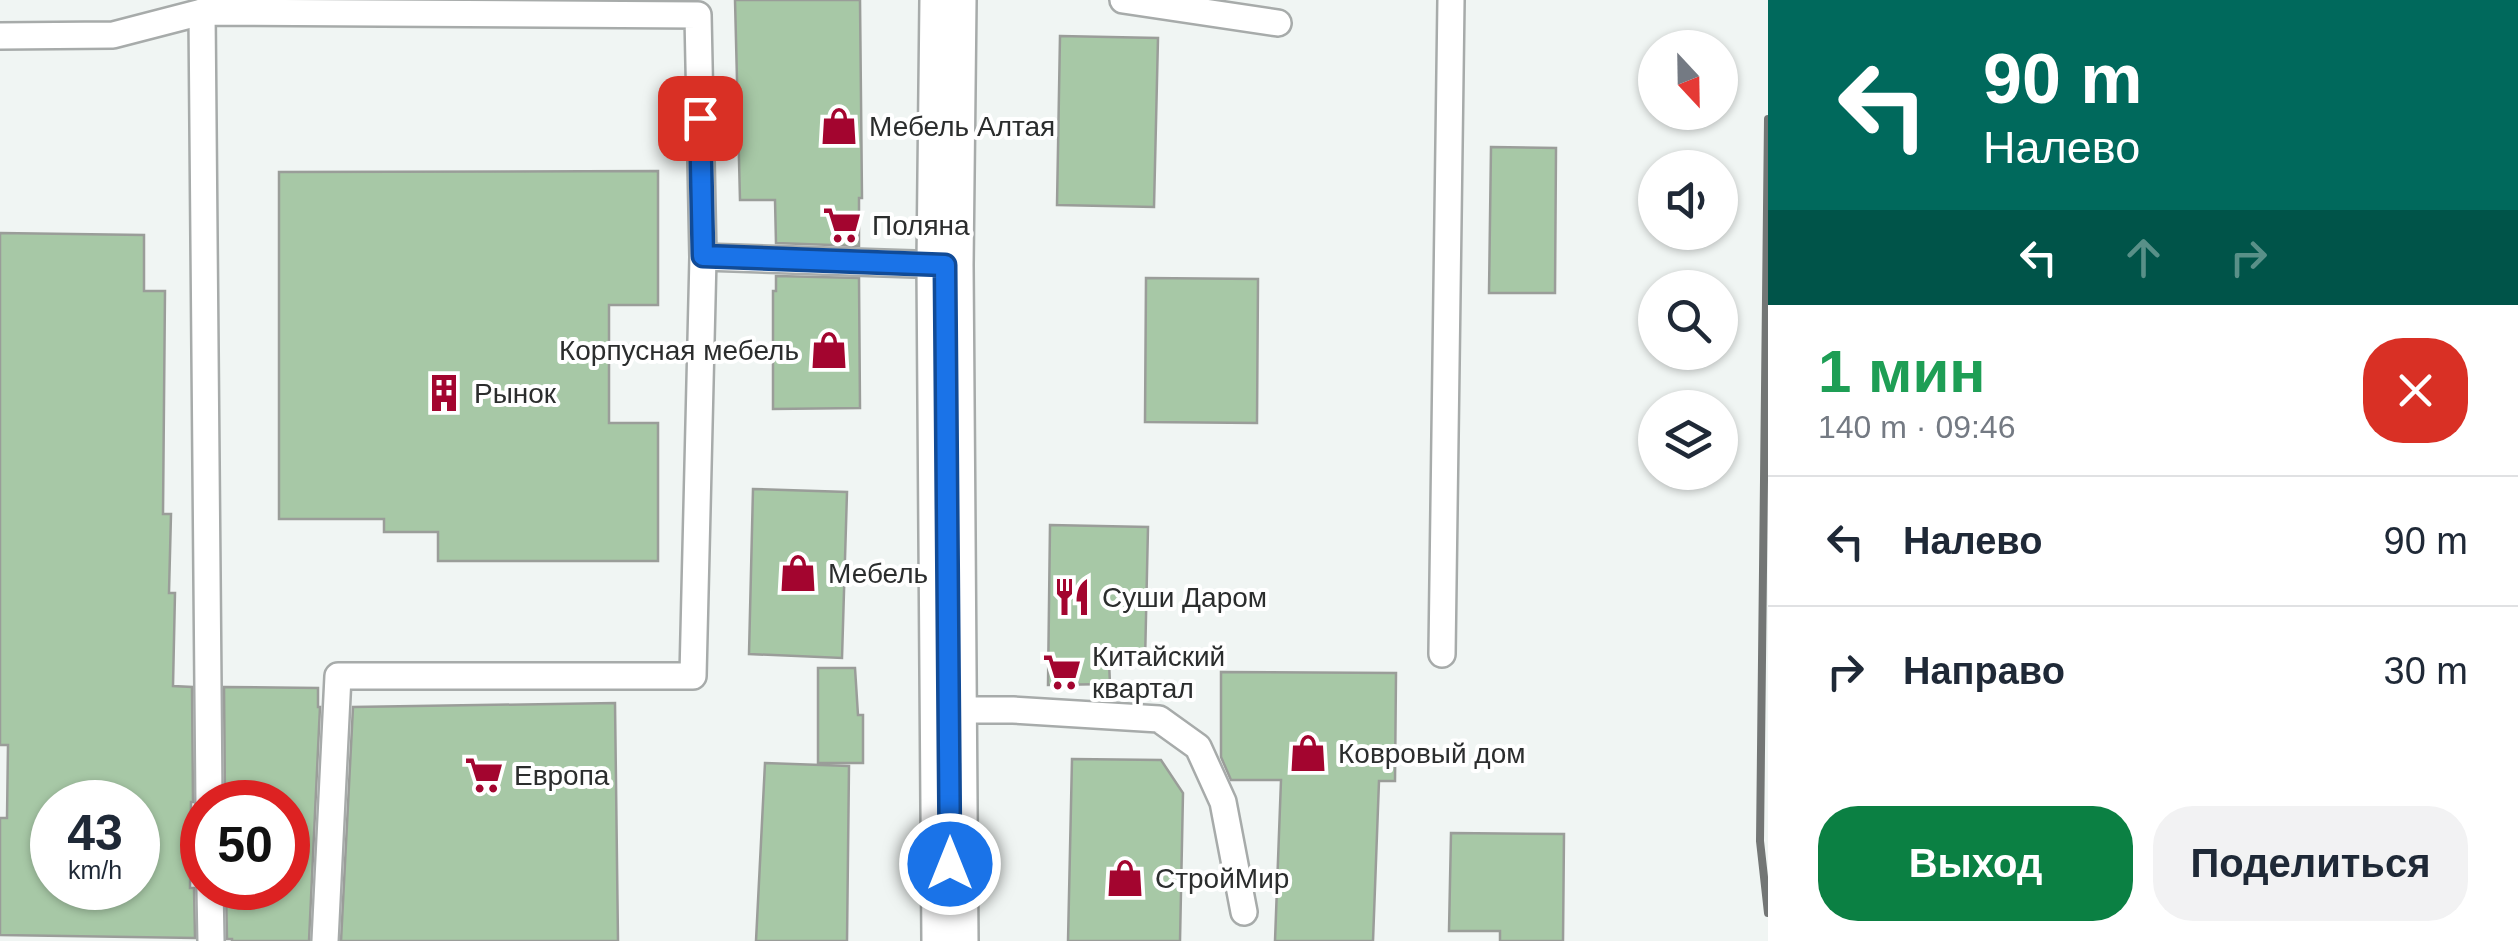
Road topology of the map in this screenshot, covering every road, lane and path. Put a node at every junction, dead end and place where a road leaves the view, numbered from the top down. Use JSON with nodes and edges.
{"nodes":[{"id":1,"x":948,"y":0,"type":"edge"},
{"id":2,"x":1123,"y":0,"type":"edge"},
{"id":3,"x":1451,"y":0,"type":"edge"},
{"id":4,"x":202,"y":12,"type":"junction"},
{"id":5,"x":1278,"y":23,"type":"dead end"},
{"id":6,"x":0,"y":36,"type":"edge"},
{"id":7,"x":703,"y":256,"type":"junction"},
{"id":8,"x":945,"y":265,"type":"junction"},
{"id":9,"x":1442,"y":654,"type":"dead end"},
{"id":10,"x":948,"y":710,"type":"junction"},
{"id":11,"x":210,"y":780,"type":"edge"},
{"id":12,"x":210,"y":910,"type":"edge"},
{"id":13,"x":1244,"y":912,"type":"dead end"},
{"id":14,"x":211,"y":941,"type":"edge"},
{"id":15,"x":325,"y":941,"type":"edge"},
{"id":16,"x":950,"y":941,"type":"edge"}],
"edges":[{"from":1,"to":8,"type":"main road"},
{"from":2,"to":5,"type":"lane"},
{"from":3,"to":9,"type":"lane"},
{"from":4,"to":6,"type":"lane"},
{"from":4,"to":7,"type":"lane"},
{"from":4,"to":11,"type":"lane"},
{"from":7,"to":8,"type":"lane"},
{"from":7,"to":15,"type":"lane"},
{"from":8,"to":10,"type":"main road"},
{"from":10,"to":13,"type":"lane"},
{"from":10,"to":16,"type":"main road"},
{"from":12,"to":14,"type":"lane"}]}
